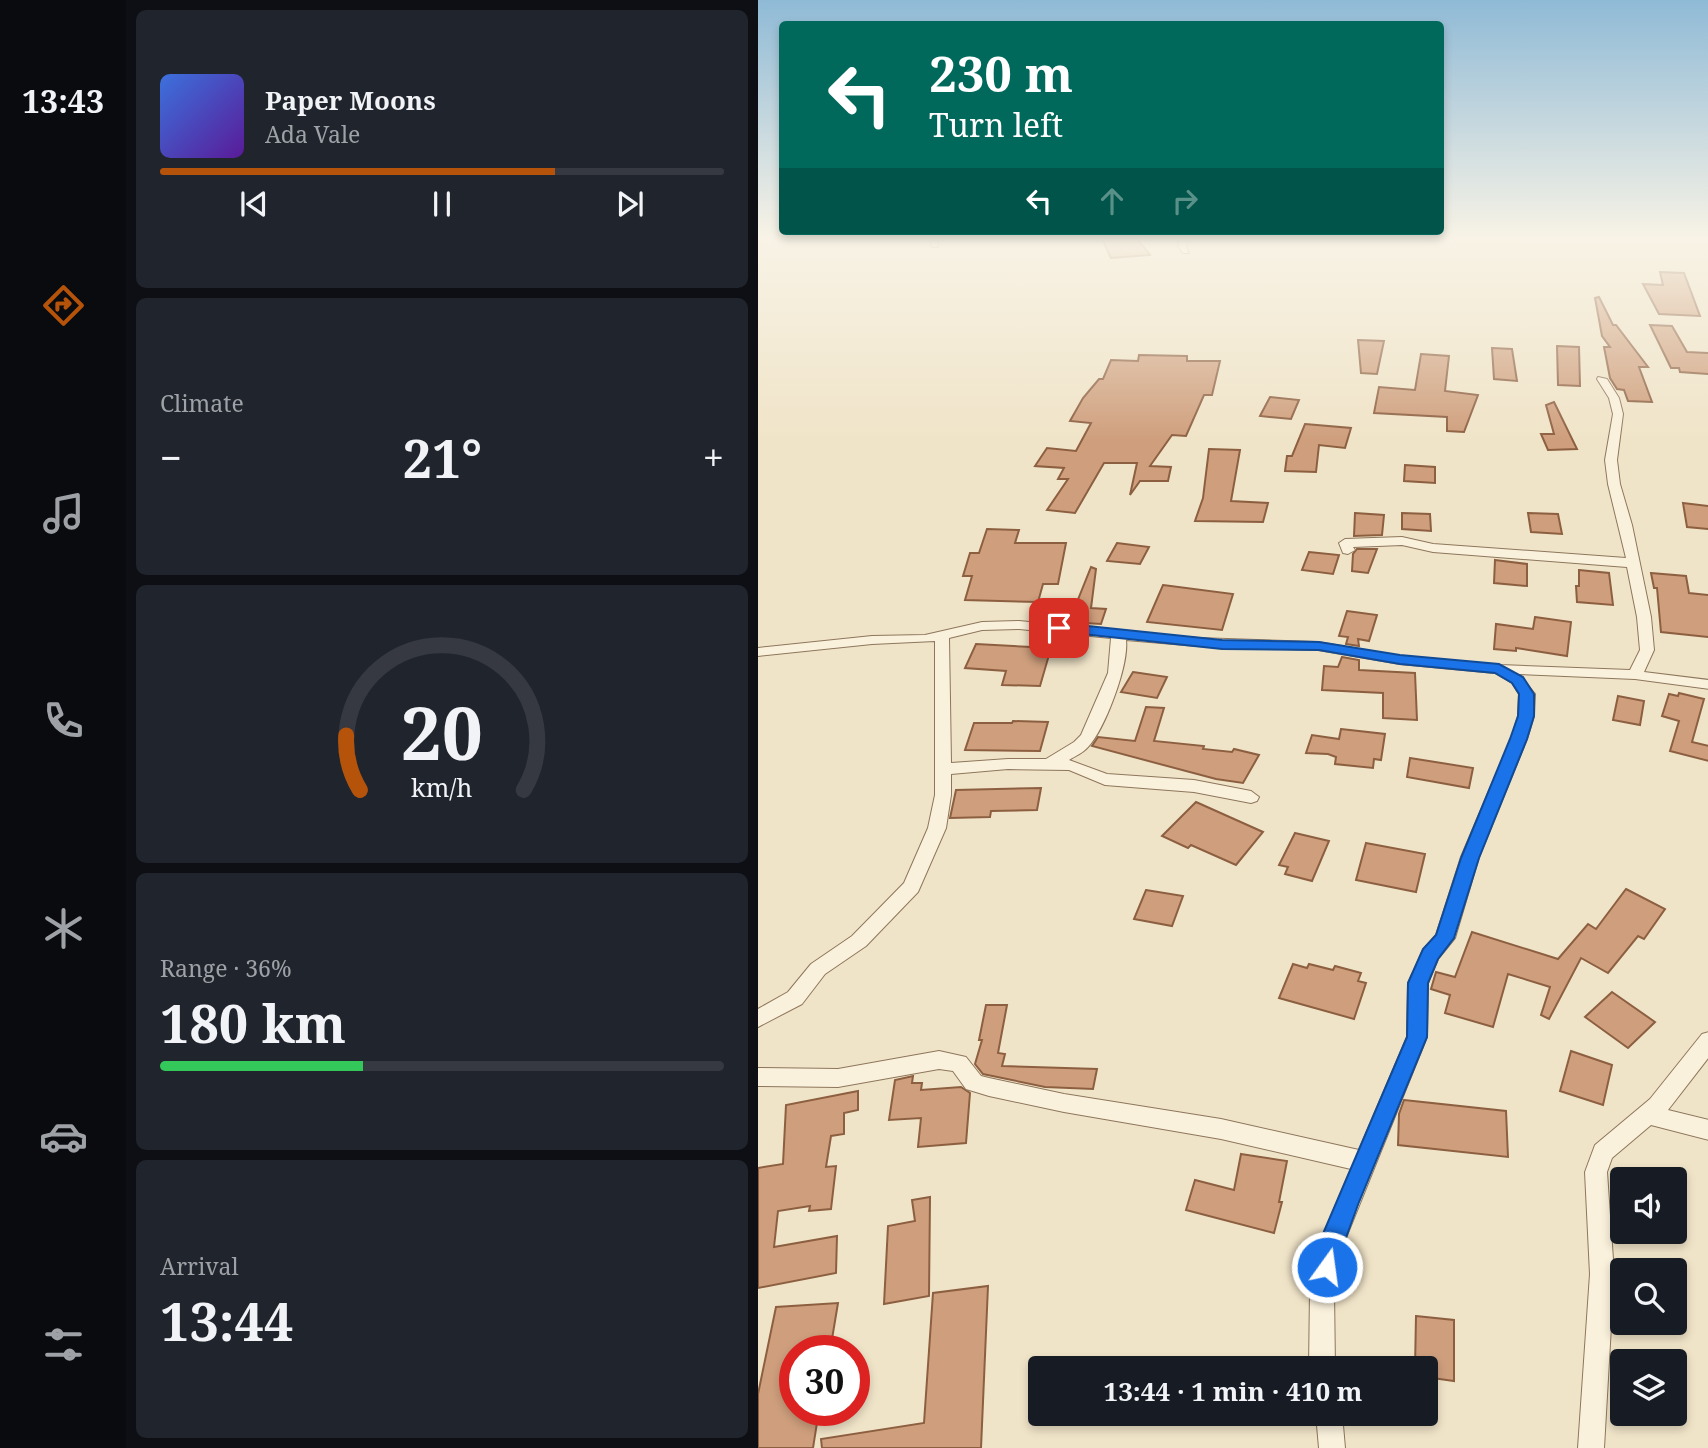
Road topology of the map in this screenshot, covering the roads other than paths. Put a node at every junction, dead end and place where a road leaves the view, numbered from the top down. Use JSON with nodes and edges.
{"nodes":[{"id":1,"x":1602,"y":379,"type":"dead end"},
{"id":2,"x":1348,"y":550,"type":"dead end"},
{"id":3,"x":1633,"y":564,"type":"junction"},
{"id":4,"x":1118,"y":633,"type":"junction"},
{"id":5,"x":942,"y":636,"type":"junction"},
{"id":6,"x":758,"y":652,"type":"edge"},
{"id":7,"x":1499,"y":669,"type":"junction"},
{"id":8,"x":1635,"y":675,"type":"junction"},
{"id":9,"x":1708,"y":685,"type":"edge"},
{"id":10,"x":1050,"y":764,"type":"junction"},
{"id":11,"x":944,"y":769,"type":"junction"},
{"id":12,"x":1251,"y":797,"type":"dead end"},
{"id":13,"x":758,"y":1019,"type":"edge"},
{"id":14,"x":1708,"y":1040,"type":"edge"},
{"id":15,"x":758,"y":1077,"type":"edge"},
{"id":16,"x":1648,"y":1114,"type":"junction"},
{"id":17,"x":1708,"y":1130,"type":"edge"},
{"id":18,"x":1365,"y":1162,"type":"junction"},
{"id":19,"x":1322,"y":1356,"type":"edge"},
{"id":20,"x":1330,"y":1426,"type":"edge"},
{"id":21,"x":1332,"y":1448,"type":"edge"},
{"id":22,"x":1591,"y":1448,"type":"edge"}],
"edges":[{"from":1,"to":3,"type":"street"},
{"from":2,"to":3,"type":"street"},
{"from":3,"to":8,"type":"street"},
{"from":4,"to":5,"type":"street"},
{"from":4,"to":7,"type":"street"},
{"from":4,"to":10,"type":"street"},
{"from":5,"to":6,"type":"street"},
{"from":5,"to":11,"type":"street"},
{"from":7,"to":8,"type":"street"},
{"from":7,"to":18,"type":"street"},
{"from":8,"to":9,"type":"street"},
{"from":10,"to":11,"type":"street"},
{"from":10,"to":12,"type":"street"},
{"from":11,"to":13,"type":"street"},
{"from":14,"to":16,"type":"street"},
{"from":15,"to":18,"type":"street"},
{"from":16,"to":17,"type":"street"},
{"from":16,"to":22,"type":"street"},
{"from":18,"to":19,"type":"street"},
{"from":20,"to":21,"type":"street"}]}
